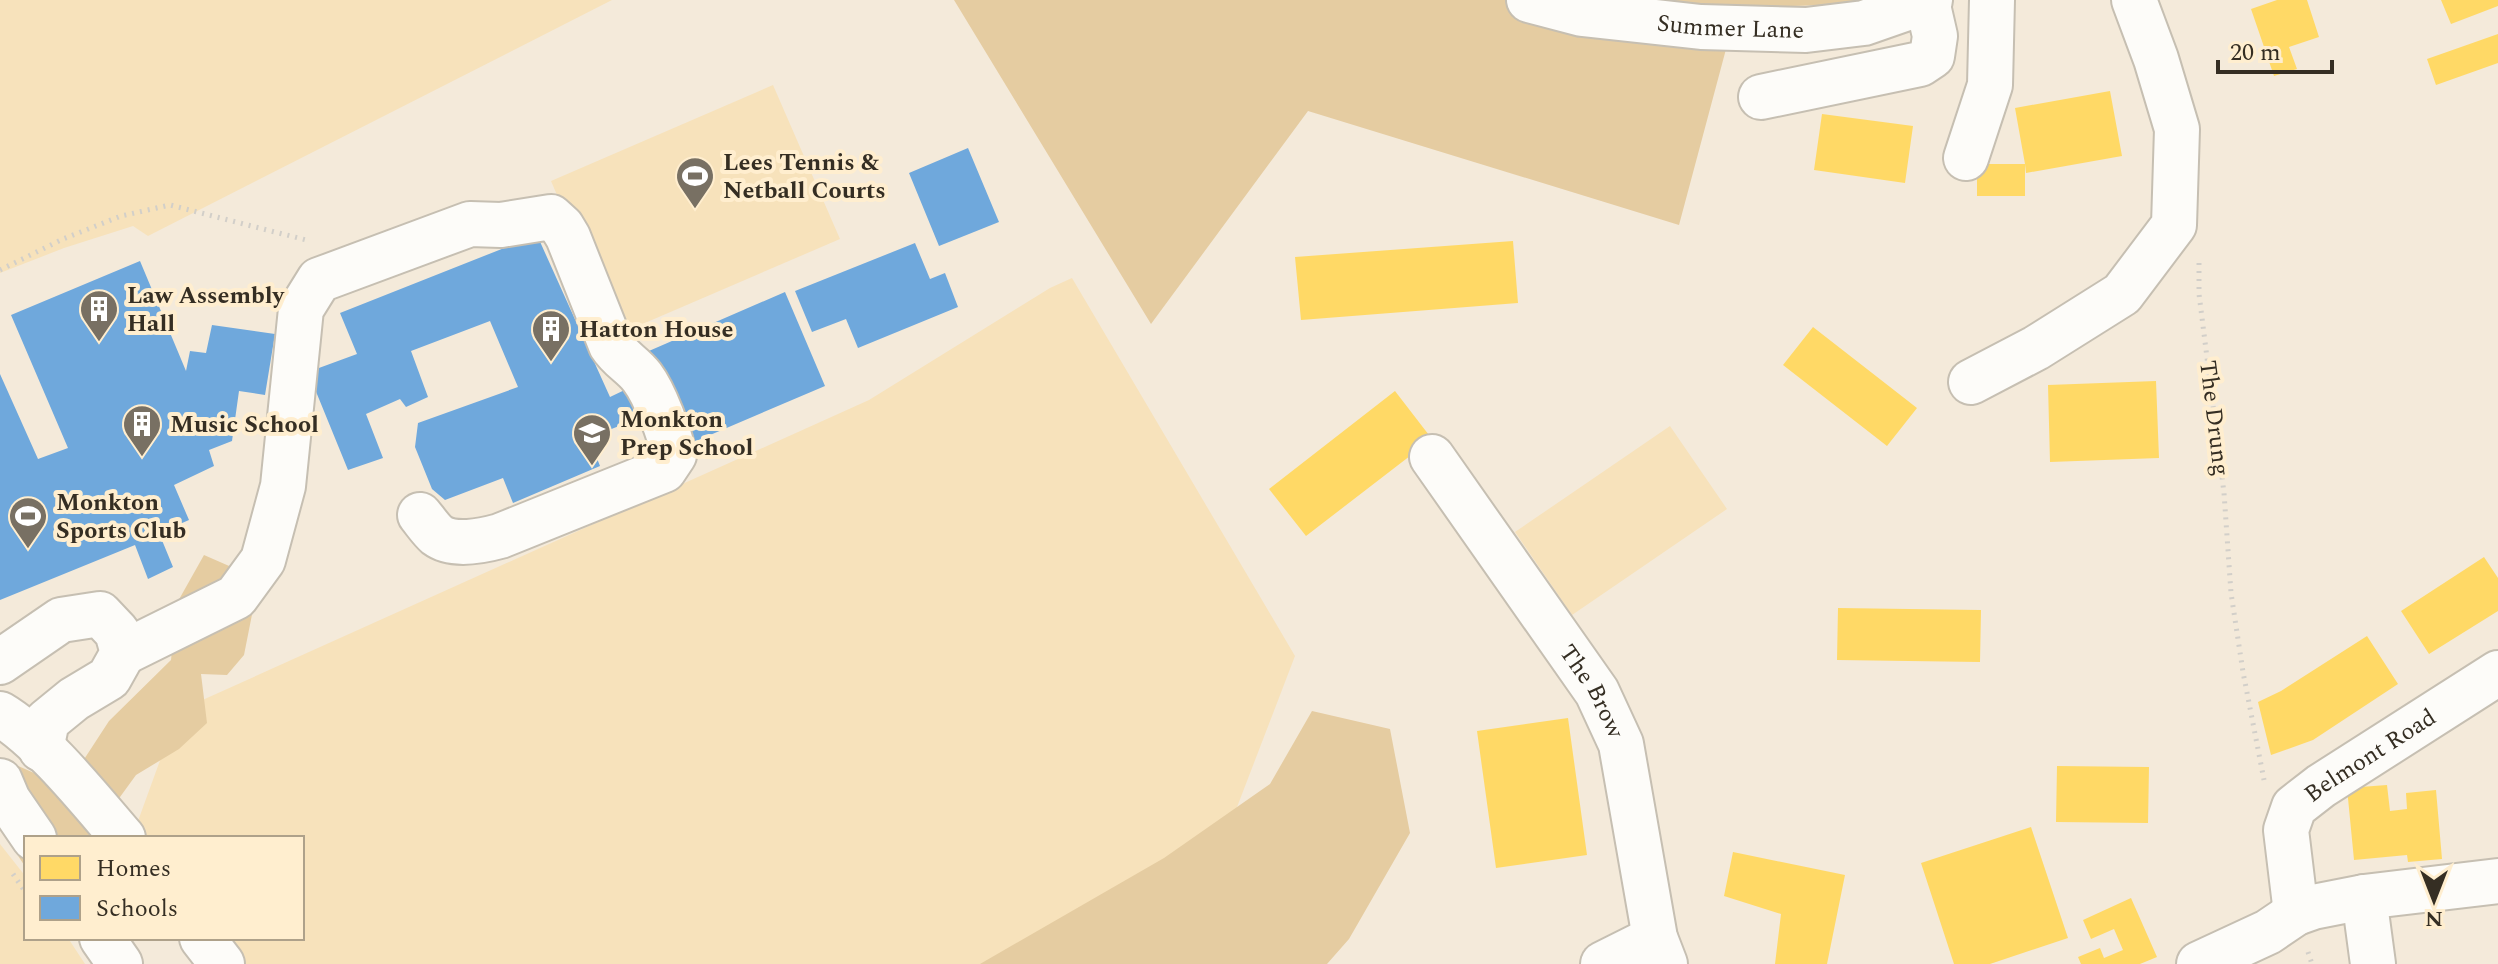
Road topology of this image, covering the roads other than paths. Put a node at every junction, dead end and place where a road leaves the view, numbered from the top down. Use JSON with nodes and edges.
{"nodes":[{"id":1,"x":1529,"y":0,"type":"edge"},
{"id":2,"x":1992,"y":0,"type":"edge"},
{"id":3,"x":2134,"y":0,"type":"edge"},
{"id":4,"x":1928,"y":1,"type":"edge"},
{"id":5,"x":1761,"y":97,"type":"dead end"},
{"id":6,"x":1966,"y":158,"type":"dead end"},
{"id":7,"x":1971,"y":382,"type":"dead end"},
{"id":8,"x":1432,"y":457,"type":"dead end"},
{"id":9,"x":420,"y":515,"type":"dead end"},
{"id":10,"x":123,"y":653,"type":"junction"},
{"id":11,"x":0,"y":662,"type":"edge"},
{"id":12,"x":2498,"y":673,"type":"edge"},
{"id":13,"x":0,"y":717,"type":"edge"},
{"id":14,"x":21,"y":749,"type":"edge"},
{"id":15,"x":0,"y":781,"type":"edge"},
{"id":16,"x":33,"y":836,"type":"edge"},
{"id":17,"x":121,"y":836,"type":"edge"},
{"id":18,"x":2498,"y":881,"type":"edge"},
{"id":19,"x":2364,"y":897,"type":"junction"},
{"id":20,"x":2296,"y":913,"type":"junction"},
{"id":21,"x":103,"y":940,"type":"edge"},
{"id":22,"x":204,"y":940,"type":"edge"},
{"id":23,"x":1660,"y":951,"type":"edge"},
{"id":24,"x":120,"y":964,"type":"edge"},
{"id":25,"x":222,"y":964,"type":"edge"},
{"id":26,"x":1603,"y":964,"type":"edge"},
{"id":27,"x":2199,"y":964,"type":"edge"},
{"id":28,"x":2373,"y":964,"type":"edge"}],
"edges":[{"from":1,"to":4,"type":"street","name":"Summer Lane"},
{"from":2,"to":6,"type":"street"},
{"from":3,"to":7,"type":"street"},
{"from":4,"to":5,"type":"street"},
{"from":8,"to":23,"type":"street","name":"The Brow"},
{"from":9,"to":10,"type":"street"},
{"from":10,"to":11,"type":"street"},
{"from":10,"to":14,"type":"street"},
{"from":12,"to":20,"type":"street","name":"Belmont Road"},
{"from":13,"to":14,"type":"street"},
{"from":14,"to":17,"type":"street"},
{"from":15,"to":16,"type":"street"},
{"from":18,"to":19,"type":"street"},
{"from":19,"to":20,"type":"street"},
{"from":19,"to":28,"type":"street"},
{"from":20,"to":27,"type":"street"},
{"from":21,"to":24,"type":"street"},
{"from":22,"to":25,"type":"street"},
{"from":23,"to":26,"type":"street"}]}
